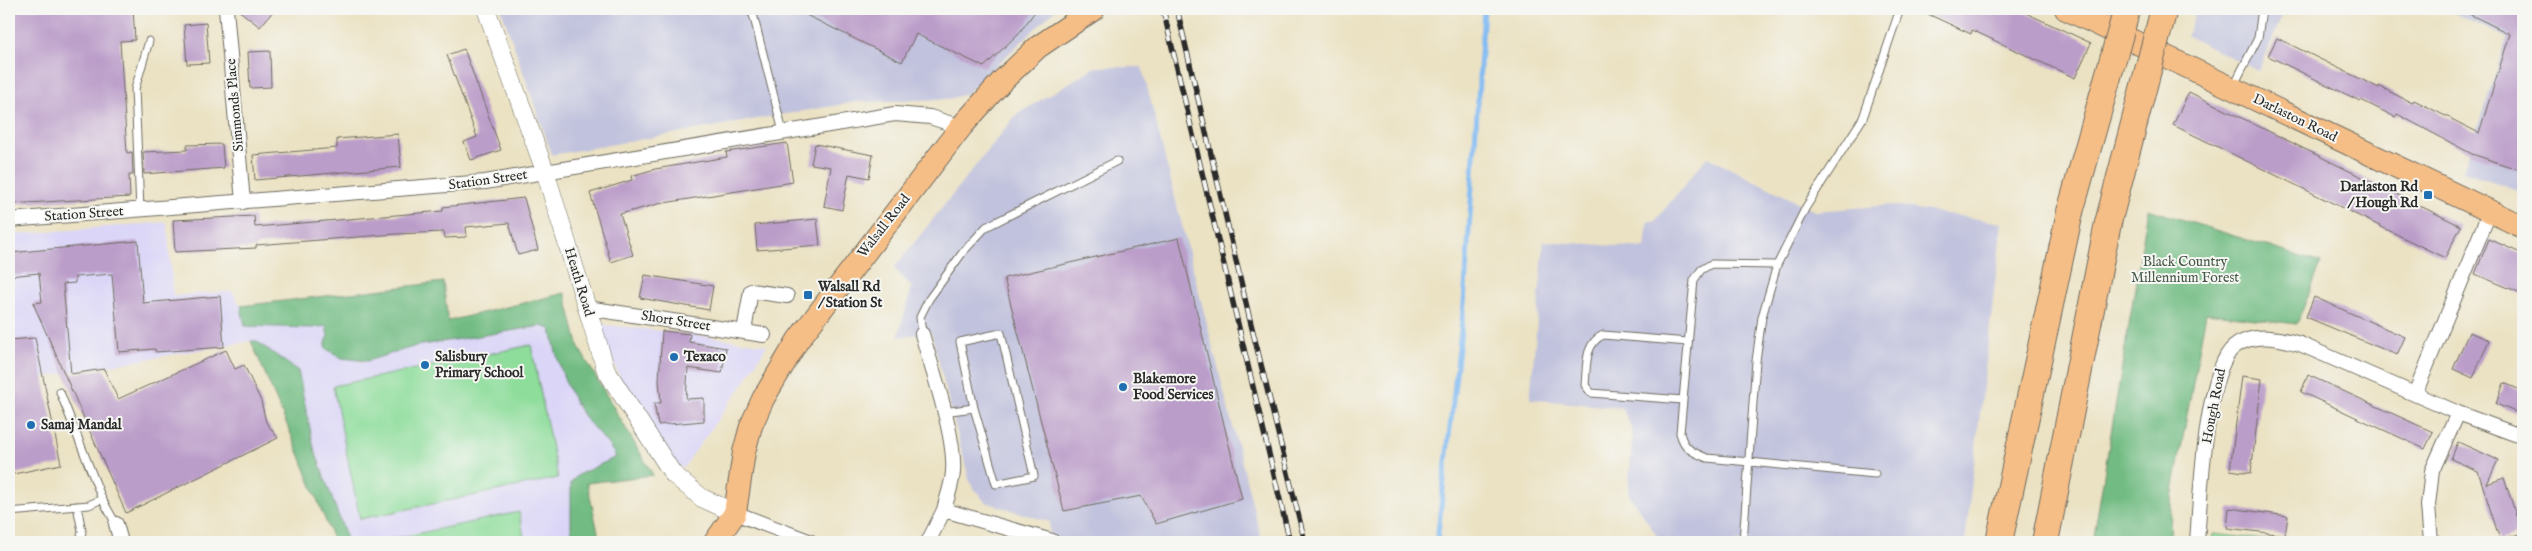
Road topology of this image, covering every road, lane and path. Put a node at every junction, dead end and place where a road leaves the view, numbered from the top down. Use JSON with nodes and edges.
{"nodes":[{"id":1,"x":226,"y":9,"type":"edge"},
{"id":2,"x":486,"y":9,"type":"edge"},
{"id":3,"x":746,"y":9,"type":"edge"},
{"id":4,"x":1094,"y":9,"type":"edge"},
{"id":5,"x":1900,"y":9,"type":"edge"},
{"id":6,"x":2066,"y":9,"type":"edge"},
{"id":7,"x":2127,"y":9,"type":"edge"},
{"id":8,"x":2164,"y":9,"type":"edge"},
{"id":9,"x":2262,"y":9,"type":"edge"},
{"id":10,"x":149,"y":41,"type":"dead end"},
{"id":11,"x":2233,"y":88,"type":"junction"},
{"id":12,"x":962,"y":127,"type":"junction"},
{"id":13,"x":783,"y":132,"type":"junction"},
{"id":14,"x":1117,"y":161,"type":"dead end"},
{"id":15,"x":545,"y":171,"type":"junction"},
{"id":16,"x":243,"y":202,"type":"junction"},
{"id":17,"x":140,"y":210,"type":"junction"},
{"id":18,"x":2490,"y":211,"type":"junction"},
{"id":19,"x":9,"y":220,"type":"edge"},
{"id":20,"x":2523,"y":227,"type":"edge"},
{"id":21,"x":1778,"y":264,"type":"junction"},
{"id":22,"x":787,"y":296,"type":"dead end"},
{"id":23,"x":587,"y":308,"type":"junction"},
{"id":24,"x":744,"y":332,"type":"junction"},
{"id":25,"x":922,"y":334,"type":"joint"},
{"id":26,"x":764,"y":335,"type":"dead end"},
{"id":27,"x":1688,"y":342,"type":"junction"},
{"id":28,"x":60,"y":392,"type":"dead end"},
{"id":29,"x":2415,"y":394,"type":"junction"},
{"id":30,"x":1683,"y":400,"type":"junction"},
{"id":31,"x":974,"y":408,"type":"junction"},
{"id":32,"x":943,"y":412,"type":"junction"},
{"id":33,"x":2458,"y":413,"type":"junction"},
{"id":34,"x":2523,"y":437,"type":"edge"},
{"id":35,"x":1749,"y":463,"type":"junction"},
{"id":36,"x":1875,"y":474,"type":"dead end"},
{"id":37,"x":102,"y":500,"type":"junction"},
{"id":38,"x":77,"y":506,"type":"junction"},
{"id":39,"x":944,"y":510,"type":"junction"},
{"id":40,"x":9,"y":512,"type":"edge"},
{"id":41,"x":735,"y":513,"type":"junction"},
{"id":42,"x":116,"y":524,"type":"joint"},
{"id":43,"x":1052,"y":540,"type":"dead end"},
{"id":44,"x":80,"y":542,"type":"edge"},
{"id":45,"x":120,"y":542,"type":"edge"},
{"id":46,"x":715,"y":542,"type":"edge"},
{"id":47,"x":811,"y":542,"type":"edge"},
{"id":48,"x":928,"y":542,"type":"edge"},
{"id":49,"x":1743,"y":542,"type":"edge"},
{"id":50,"x":2000,"y":542,"type":"edge"},
{"id":51,"x":2045,"y":542,"type":"edge"},
{"id":52,"x":2197,"y":542,"type":"edge"},
{"id":53,"x":2431,"y":542,"type":"edge"}],
"edges":[{"from":1,"to":16,"type":"street","name":"Simmonds Place"},
{"from":2,"to":15,"type":"street","name":"Heath Road"},
{"from":3,"to":13,"type":"lane"},
{"from":4,"to":12,"type":"main road","name":"Walsall Road"},
{"from":5,"to":21,"type":"lane"},
{"from":6,"to":11,"type":"main road","name":"Darlaston Road"},
{"from":7,"to":50,"type":"highway","bridge":true},
{"from":8,"to":51,"type":"highway","bridge":true},
{"from":9,"to":11,"type":"lane"},
{"from":10,"to":17,"type":"lane"},
{"from":11,"to":18,"type":"main road","name":"Darlaston Road"},
{"from":12,"to":13,"type":"street","name":"Station Street"},
{"from":12,"to":41,"type":"main road","name":"Walsall Road"},
{"from":13,"to":15,"type":"street","name":"Station Street"},
{"from":14,"to":25,"type":"lane"},
{"from":15,"to":16,"type":"street","name":"Station Street"},
{"from":15,"to":23,"type":"street","name":"Heath Road"},
{"from":16,"to":17,"type":"street","name":"Station Street"},
{"from":17,"to":19,"type":"street","name":"Station Street"},
{"from":18,"to":20,"type":"main road","name":"Darlaston Road"},
{"from":18,"to":29,"type":"street"},
{"from":21,"to":27,"type":"lane"},
{"from":21,"to":35,"type":"lane"},
{"from":22,"to":24,"type":"street"},
{"from":23,"to":24,"type":"street","name":"Short Street"},
{"from":23,"to":41,"type":"street","name":"Heath Road"},
{"from":24,"to":26,"type":"street","name":"Short Street"},
{"from":25,"to":32,"type":"street"},
{"from":27,"to":30,"type":"lane"},
{"from":27,"to":30,"type":"lane"},
{"from":28,"to":37,"type":"lane"},
{"from":29,"to":33,"type":"street","name":"Hough Road"},
{"from":29,"to":52,"type":"street","name":"Hough Road"},
{"from":30,"to":35,"type":"lane"},
{"from":31,"to":31,"type":"lane"},
{"from":31,"to":32,"type":"lane"},
{"from":32,"to":39,"type":"street"},
{"from":33,"to":34,"type":"street","name":"Hough Road"},
{"from":33,"to":53,"type":"street"},
{"from":35,"to":36,"type":"lane"},
{"from":35,"to":49,"type":"lane"},
{"from":37,"to":38,"type":"lane"},
{"from":37,"to":42,"type":"lane"},
{"from":38,"to":40,"type":"lane"},
{"from":38,"to":44,"type":"lane"},
{"from":39,"to":43,"type":"street"},
{"from":39,"to":48,"type":"street"},
{"from":41,"to":46,"type":"main road","name":"Walsall Road"},
{"from":41,"to":47,"type":"street"},
{"from":42,"to":45,"type":"street"}]}
